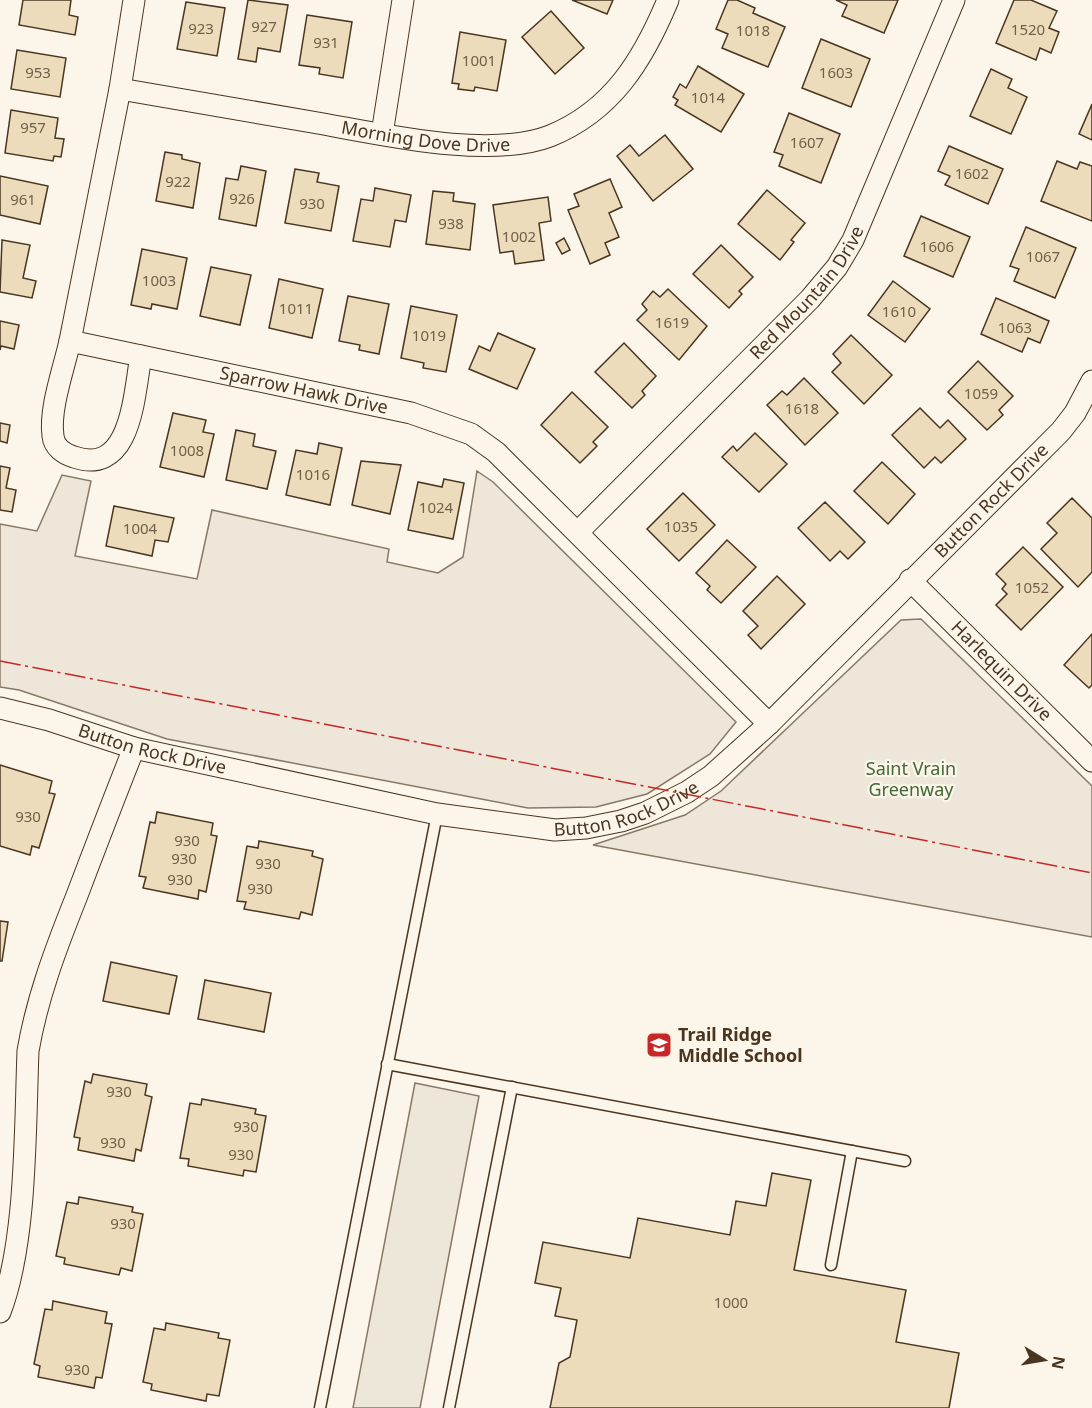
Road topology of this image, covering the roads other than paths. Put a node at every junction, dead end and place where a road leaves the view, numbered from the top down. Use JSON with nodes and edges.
{"nodes":[{"id":1,"x":134,"y":0,"type":"edge"},
{"id":2,"x":403,"y":0,"type":"edge"},
{"id":3,"x":668,"y":0,"type":"edge"},
{"id":4,"x":954,"y":0,"type":"edge"},
{"id":5,"x":120,"y":89,"type":"junction"},
{"id":6,"x":382,"y":134,"type":"junction"},
{"id":7,"x":70,"y":341,"type":"junction"},
{"id":8,"x":141,"y":357,"type":"junction"},
{"id":9,"x":1092,"y":381,"type":"edge"},
{"id":10,"x":578,"y":532,"type":"junction"},
{"id":11,"x":910,"y":580,"type":"junction"},
{"id":12,"x":0,"y":708,"type":"edge"},
{"id":13,"x":769,"y":723,"type":"junction"},
{"id":14,"x":134,"y":748,"type":"junction"},
{"id":15,"x":1092,"y":761,"type":"edge"},
{"id":16,"x":437,"y":814,"type":"junction"},
{"id":17,"x":387,"y":1064,"type":"junction"},
{"id":18,"x":512,"y":1088,"type":"junction"},
{"id":19,"x":852,"y":1151,"type":"junction"},
{"id":20,"x":905,"y":1161,"type":"dead end"},
{"id":21,"x":831,"y":1265,"type":"dead end"},
{"id":22,"x":0,"y":1312,"type":"edge"},
{"id":23,"x":320,"y":1408,"type":"edge"},
{"id":24,"x":448,"y":1408,"type":"edge"}],
"edges":[{"from":1,"to":5,"type":"street"},
{"from":2,"to":6,"type":"street"},
{"from":3,"to":6,"type":"street","name":"Morning Dove Drive"},
{"from":4,"to":10,"type":"street","name":"Red Mountain Drive"},
{"from":5,"to":6,"type":"street","name":"Morning Dove Drive"},
{"from":5,"to":7,"type":"street"},
{"from":7,"to":8,"type":"street","name":"Sparrow Hawk Drive"},
{"from":7,"to":8,"type":"street"},
{"from":8,"to":10,"type":"street","name":"Sparrow Hawk Drive"},
{"from":9,"to":11,"type":"street","name":"Button Rock Drive"},
{"from":10,"to":13,"type":"street","name":"Sparrow Hawk Drive"},
{"from":11,"to":13,"type":"street","name":"Button Rock Drive"},
{"from":11,"to":15,"type":"street","name":"Harlequin Drive"},
{"from":12,"to":14,"type":"street","name":"Button Rock Drive"},
{"from":13,"to":16,"type":"street","name":"Button Rock Drive"},
{"from":14,"to":16,"type":"street","name":"Button Rock Drive"},
{"from":14,"to":22,"type":"street"},
{"from":16,"to":17,"type":"lane"},
{"from":17,"to":18,"type":"lane"},
{"from":17,"to":23,"type":"lane"},
{"from":18,"to":19,"type":"lane"},
{"from":18,"to":24,"type":"lane"},
{"from":19,"to":20,"type":"lane"},
{"from":19,"to":21,"type":"lane"}]}
